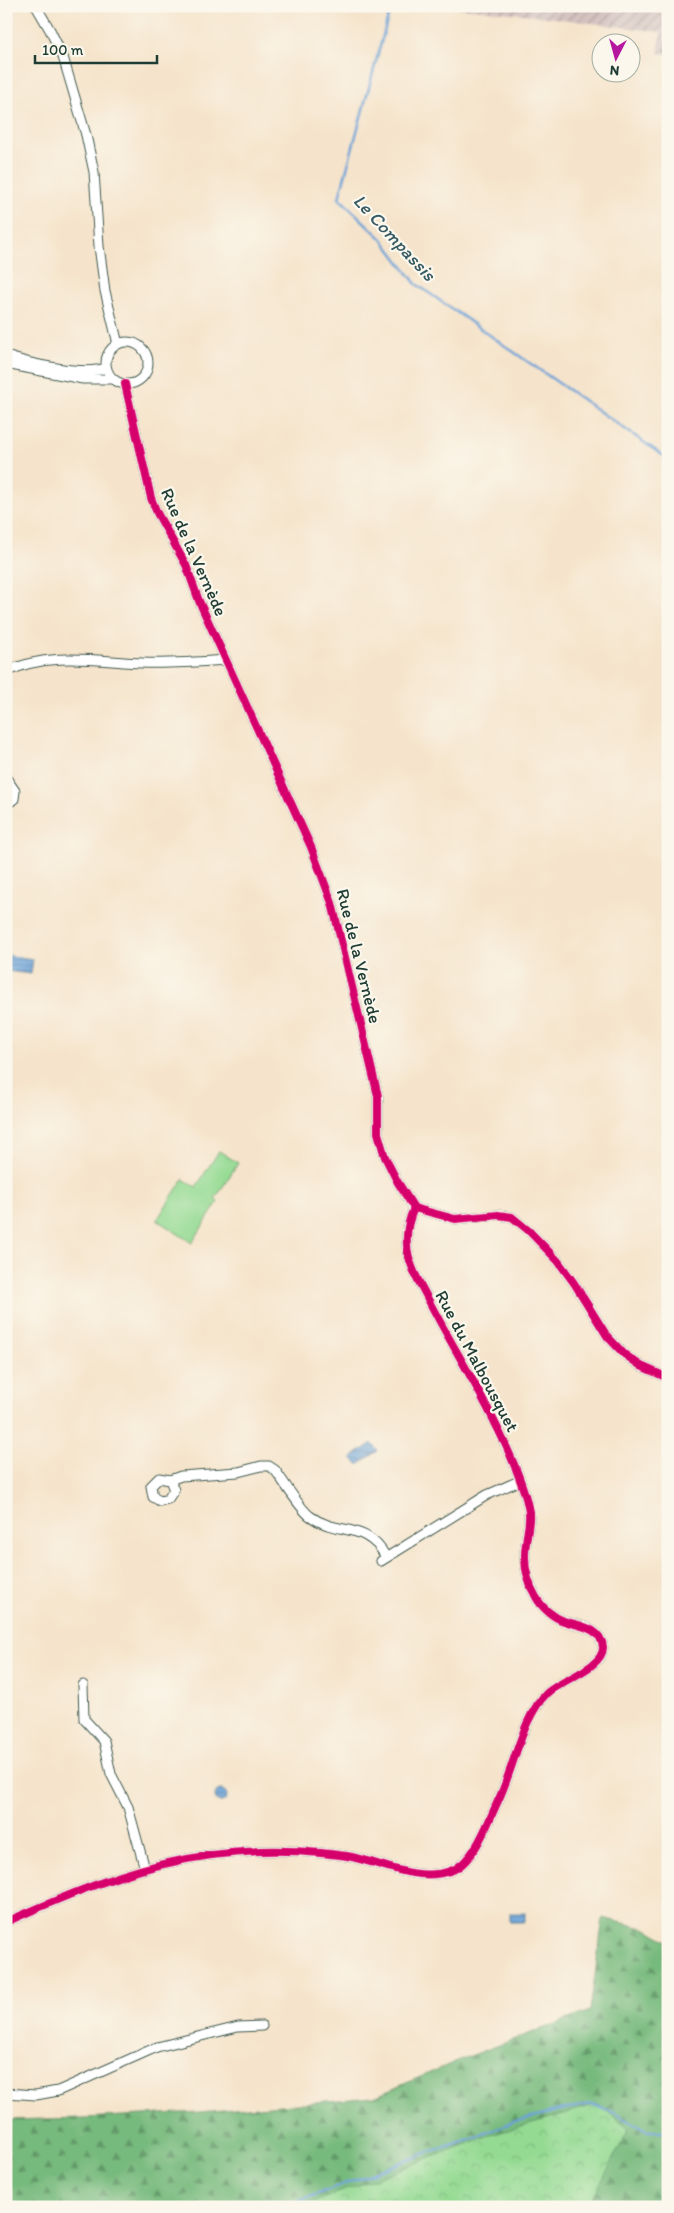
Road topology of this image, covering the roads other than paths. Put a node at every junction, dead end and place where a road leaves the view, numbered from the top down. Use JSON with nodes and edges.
{"nodes":[{"id":1,"x":36,"y":6,"type":"edge"},
{"id":2,"x":118,"y":344,"type":"junction"},
{"id":3,"x":6,"y":356,"type":"edge"},
{"id":4,"x":6,"y":364,"type":"edge"},
{"id":5,"x":106,"y":368,"type":"junction"},
{"id":6,"x":113,"y":379,"type":"junction"},
{"id":7,"x":125,"y":384,"type":"junction"},
{"id":8,"x":226,"y":660,"type":"junction"},
{"id":9,"x":6,"y":672,"type":"edge"},
{"id":10,"x":6,"y":778,"type":"edge"},
{"id":11,"x":6,"y":805,"type":"edge"},
{"id":12,"x":414,"y":1208,"type":"junction"},
{"id":13,"x":668,"y":1378,"type":"edge"},
{"id":14,"x":170,"y":1480,"type":"dead end"},
{"id":15,"x":519,"y":1481,"type":"junction"},
{"id":16,"x":83,"y":1685,"type":"dead end"},
{"id":17,"x":145,"y":1869,"type":"junction"},
{"id":18,"x":6,"y":1922,"type":"edge"},
{"id":19,"x":262,"y":2026,"type":"dead end"},
{"id":20,"x":6,"y":2093,"type":"edge"}],
"edges":[{"from":1,"to":2,"type":"street"},
{"from":2,"to":5,"type":"street"},
{"from":2,"to":7,"type":"street"},
{"from":3,"to":5,"type":"street"},
{"from":4,"to":6,"type":"street"},
{"from":5,"to":6,"type":"street"},
{"from":6,"to":7,"type":"street"},
{"from":7,"to":8,"type":"street","name":"Rue de la Vernède"},
{"from":8,"to":9,"type":"street"},
{"from":8,"to":12,"type":"street","name":"Rue de la Vernède"},
{"from":10,"to":11,"type":"street"},
{"from":12,"to":13,"type":"street"},
{"from":12,"to":15,"type":"street","name":"Rue du Malbousquet"},
{"from":14,"to":15,"type":"street"},
{"from":15,"to":17,"type":"street","name":"Rue du Malbousquet"},
{"from":16,"to":17,"type":"street"},
{"from":17,"to":18,"type":"street","name":"Rue du Malbousquet"},
{"from":19,"to":20,"type":"street"}]}
